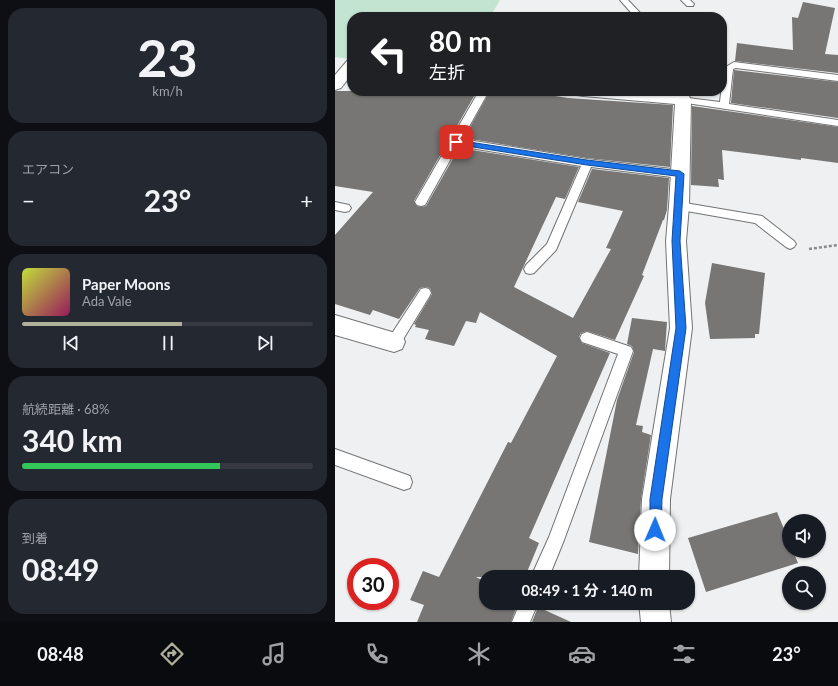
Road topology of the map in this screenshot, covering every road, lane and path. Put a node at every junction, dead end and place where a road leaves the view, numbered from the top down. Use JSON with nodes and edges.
{"nodes":[{"id":1,"x":624,"y":0,"type":"edge"},
{"id":2,"x":635,"y":12,"type":"edge"},
{"id":3,"x":335,"y":60,"type":"edge"},
{"id":4,"x":347,"y":62,"type":"edge"},
{"id":5,"x":347,"y":69,"type":"edge"},
{"id":6,"x":838,"y":78,"type":"edge"},
{"id":7,"x":727,"y":83,"type":"edge"},
{"id":8,"x":335,"y":85,"type":"edge"},
{"id":9,"x":481,"y":96,"type":"edge"},
{"id":10,"x":683,"y":96,"type":"edge"},
{"id":11,"x":725,"y":96,"type":"edge"},
{"id":12,"x":724,"y":106,"type":"junction"},
{"id":13,"x":838,"y":124,"type":"edge"},
{"id":14,"x":456,"y":142,"type":"junction"},
{"id":15,"x":587,"y":163,"type":"junction"},
{"id":16,"x":680,"y":174,"type":"junction"},
{"id":17,"x":421,"y":202,"type":"dead end"},
{"id":18,"x":679,"y":206,"type":"junction"},
{"id":19,"x":790,"y":244,"type":"joint"},
{"id":20,"x":838,"y":245,"type":"edge"},
{"id":21,"x":530,"y":269,"type":"dead end"},
{"id":22,"x":425,"y":293,"type":"dead end"},
{"id":23,"x":335,"y":325,"type":"edge"},
{"id":24,"x":587,"y":338,"type":"dead end"},
{"id":25,"x":394,"y":342,"type":"joint"},
{"id":26,"x":335,"y":457,"type":"edge"},
{"id":27,"x":404,"y":482,"type":"dead end"},
{"id":28,"x":543,"y":570,"type":"edge"},
{"id":29,"x":654,"y":570,"type":"edge"},
{"id":30,"x":526,"y":610,"type":"edge"},
{"id":31,"x":521,"y":622,"type":"edge"}],
"edges":[{"from":1,"to":2,"type":"lane"},
{"from":3,"to":4,"type":"street"},
{"from":5,"to":8,"type":"street"},
{"from":6,"to":7,"type":"lane"},
{"from":9,"to":14,"type":"lane"},
{"from":10,"to":12,"type":"lane"},
{"from":10,"to":16,"type":"street"},
{"from":11,"to":12,"type":"lane"},
{"from":12,"to":13,"type":"lane"},
{"from":14,"to":15,"type":"lane"},
{"from":14,"to":17,"type":"lane"},
{"from":15,"to":16,"type":"lane"},
{"from":15,"to":21,"type":"lane"},
{"from":16,"to":18,"type":"street"},
{"from":18,"to":19,"type":"lane"},
{"from":18,"to":29,"type":"street"},
{"from":19,"to":20,"type":"path"},
{"from":22,"to":25,"type":"lane"},
{"from":23,"to":25,"type":"street"},
{"from":24,"to":28,"type":"lane"},
{"from":26,"to":27,"type":"lane"},
{"from":30,"to":31,"type":"lane"}]}
